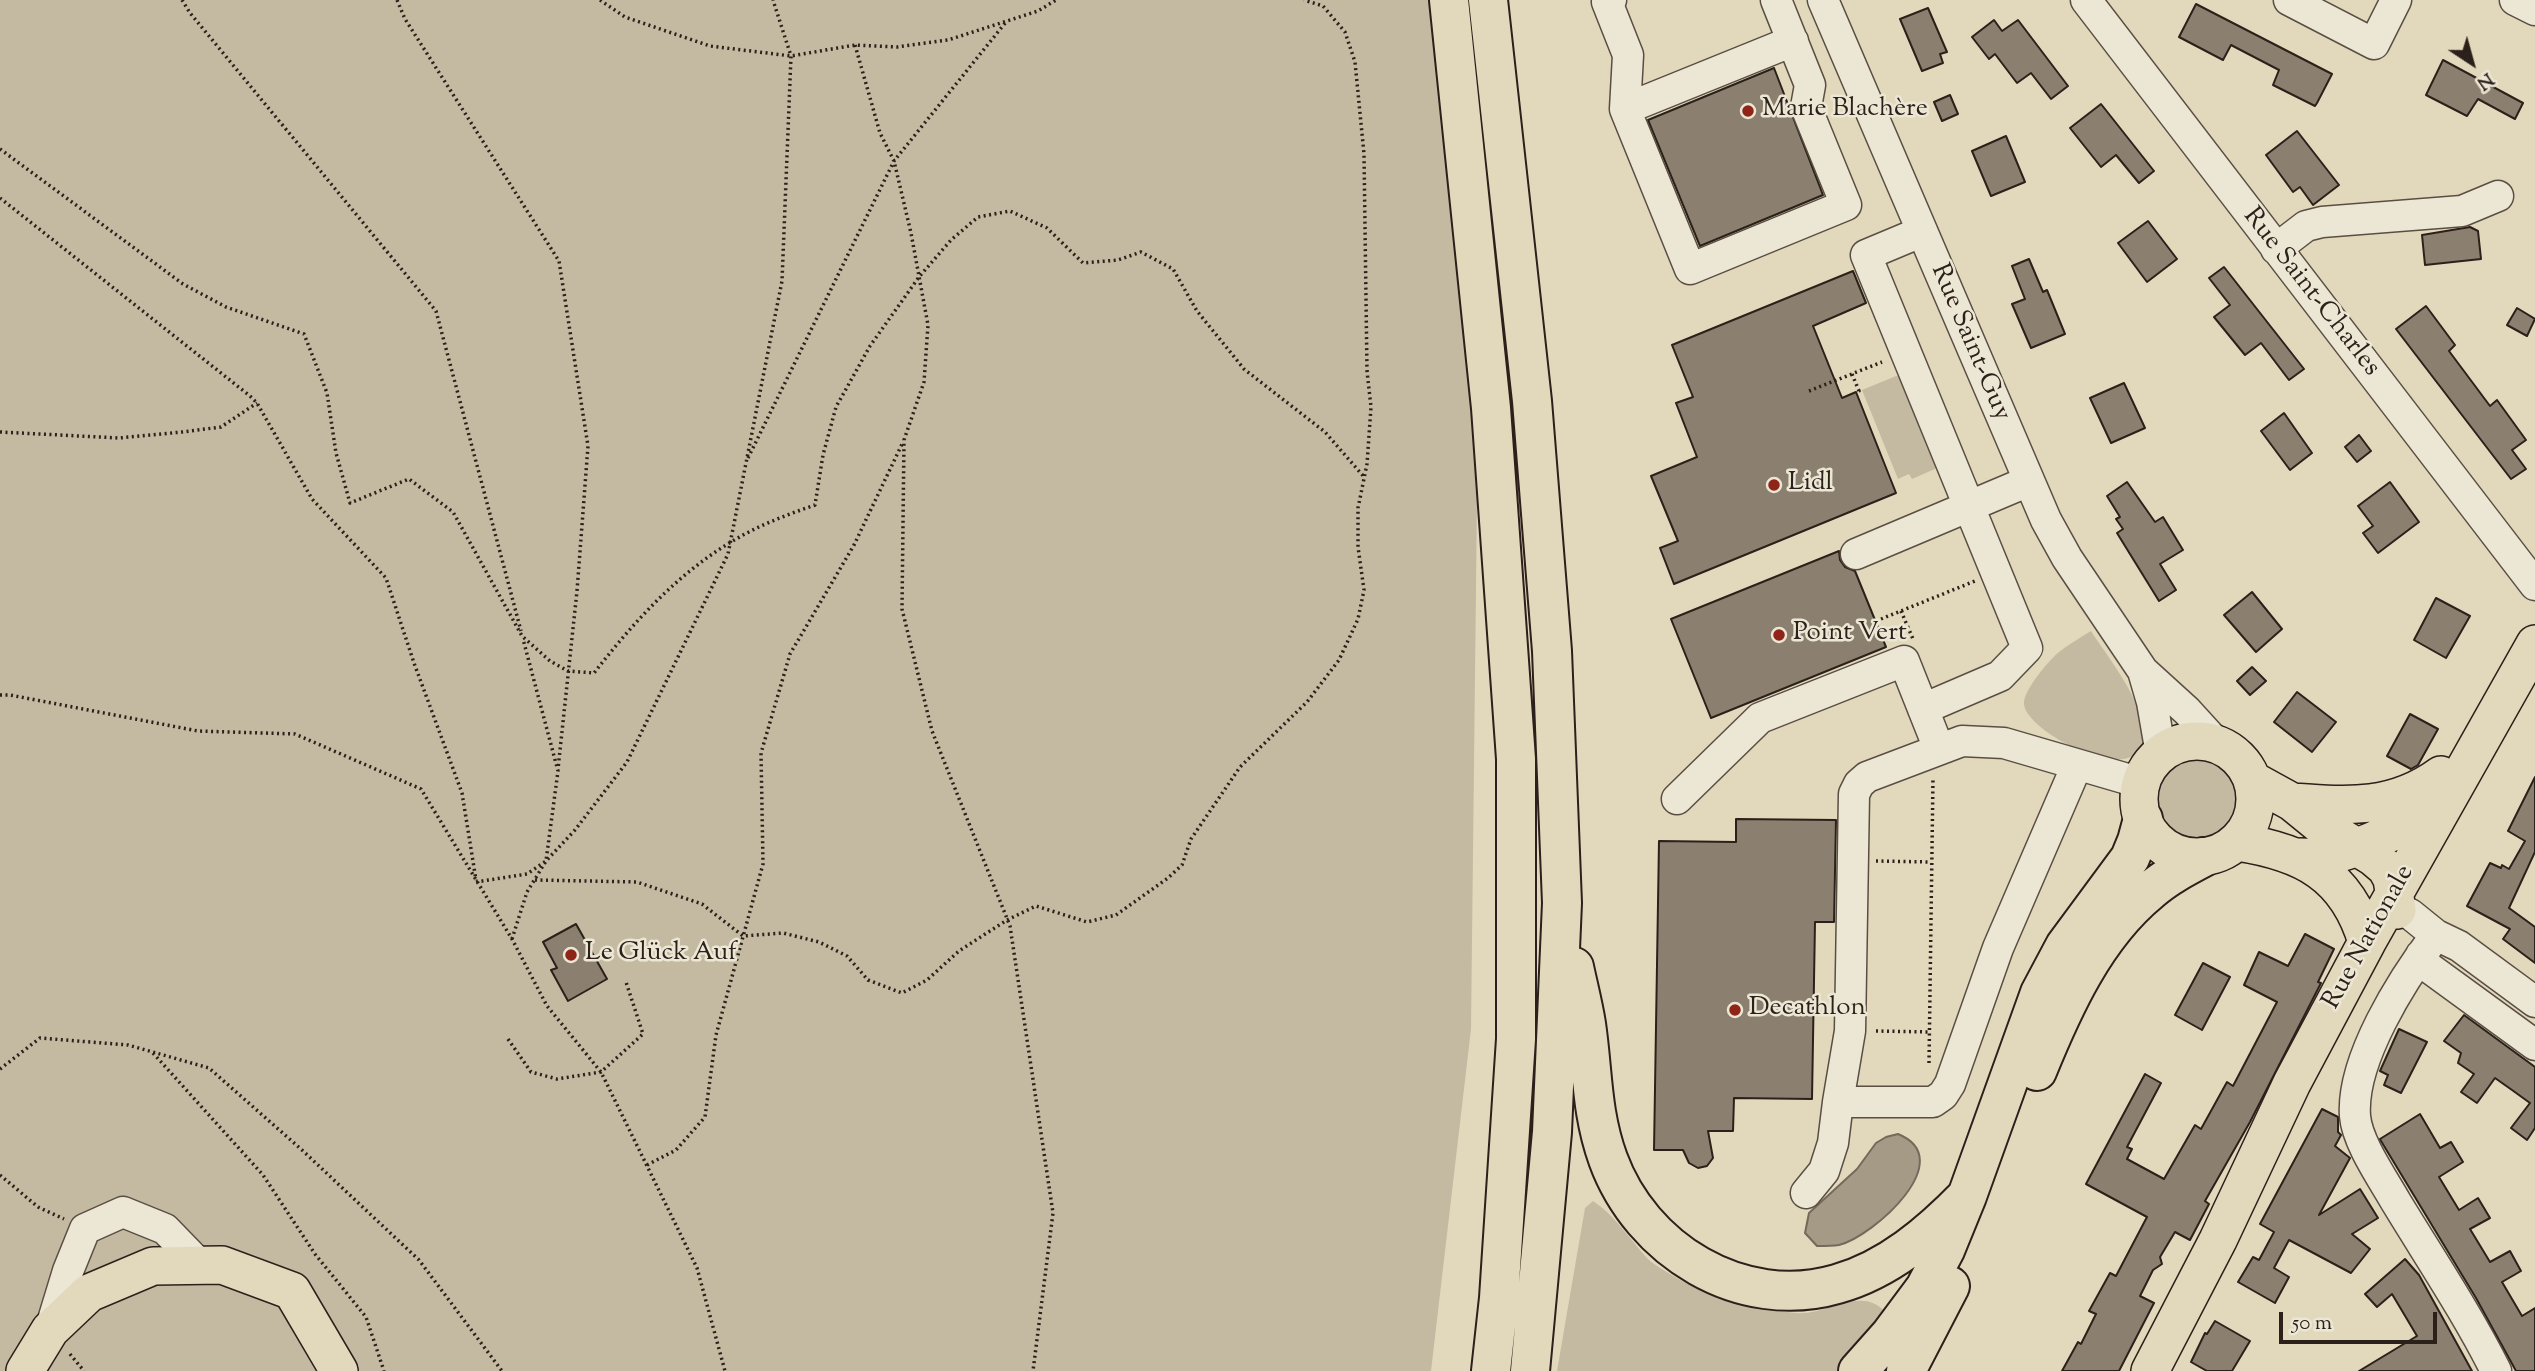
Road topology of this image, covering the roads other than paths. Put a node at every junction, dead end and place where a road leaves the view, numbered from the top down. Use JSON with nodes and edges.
{"nodes":[{"id":1,"x":1449,"y":0,"type":"edge"},
{"id":2,"x":1488,"y":0,"type":"edge"},
{"id":3,"x":1611,"y":0,"type":"edge"},
{"id":4,"x":1776,"y":0,"type":"edge"},
{"id":5,"x":1823,"y":0,"type":"edge"},
{"id":6,"x":2086,"y":0,"type":"edge"},
{"id":7,"x":2289,"y":0,"type":"edge"},
{"id":8,"x":2396,"y":0,"type":"edge"},
{"id":9,"x":2515,"y":0,"type":"edge"},
{"id":10,"x":2535,"y":10,"type":"edge"},
{"id":11,"x":1793,"y":41,"type":"junction"},
{"id":12,"x":1625,"y":109,"type":"junction"},
{"id":13,"x":2498,"y":196,"type":"dead end"},
{"id":14,"x":1921,"y":232,"type":"junction"},
{"id":15,"x":2276,"y":249,"type":"junction"},
{"id":16,"x":2029,"y":481,"type":"junction"},
{"id":17,"x":1968,"y":507,"type":"junction"},
{"id":18,"x":1856,"y":554,"type":"dead end"},
{"id":19,"x":2535,"y":585,"type":"edge"},
{"id":20,"x":2535,"y":643,"type":"edge"},
{"id":21,"x":2143,"y":671,"type":"junction"},
{"id":22,"x":2535,"y":690,"type":"edge"},
{"id":23,"x":1923,"y":709,"type":"junction"},
{"id":24,"x":2218,"y":745,"type":"junction"},
{"id":25,"x":1934,"y":750,"type":"junction"},
{"id":26,"x":2484,"y":758,"type":"junction"},
{"id":27,"x":2077,"y":765,"type":"junction"},
{"id":28,"x":2252,"y":780,"type":"junction"},
{"id":29,"x":2148,"y":785,"type":"junction"},
{"id":30,"x":1677,"y":799,"type":"dead end"},
{"id":31,"x":2446,"y":801,"type":"junction"},
{"id":32,"x":2292,"y":802,"type":"junction"},
{"id":33,"x":2356,"y":846,"type":"junction"},
{"id":34,"x":2221,"y":849,"type":"junction"},
{"id":35,"x":2300,"y":857,"type":"junction"},
{"id":36,"x":1562,"y":903,"type":"junction"},
{"id":37,"x":2404,"y":929,"type":"junction"},
{"id":38,"x":2535,"y":1002,"type":"edge"},
{"id":39,"x":2535,"y":1045,"type":"edge"},
{"id":40,"x":1838,"y":1102,"type":"junction"},
{"id":41,"x":1805,"y":1193,"type":"dead end"},
{"id":42,"x":1967,"y":1196,"type":"junction"},
{"id":43,"x":201,"y":1266,"type":"junction"},
{"id":44,"x":1950,"y":1285,"type":"junction"},
{"id":45,"x":1499,"y":1298,"type":"junction"},
{"id":46,"x":50,"y":1330,"type":"junction"},
{"id":47,"x":25,"y":1371,"type":"edge"},
{"id":48,"x":339,"y":1371,"type":"edge"},
{"id":49,"x":1472,"y":1371,"type":"edge"},
{"id":50,"x":1491,"y":1371,"type":"edge"},
{"id":51,"x":1530,"y":1371,"type":"edge"},
{"id":52,"x":1858,"y":1371,"type":"edge"},
{"id":53,"x":1875,"y":1371,"type":"edge"},
{"id":54,"x":1906,"y":1371,"type":"edge"},
{"id":55,"x":2150,"y":1371,"type":"edge"},
{"id":56,"x":2496,"y":1371,"type":"edge"}],
"edges":[{"from":1,"to":45,"type":"highway"},
{"from":2,"to":36,"type":"highway"},
{"from":3,"to":12,"type":"street"},
{"from":4,"to":11,"type":"street"},
{"from":5,"to":14,"type":"street","name":"Rue Saint-Guy"},
{"from":6,"to":15,"type":"street","name":"Rue Saint-Charles"},
{"from":7,"to":8,"type":"street"},
{"from":9,"to":10,"type":"street"},
{"from":11,"to":12,"type":"street"},
{"from":11,"to":12,"type":"street"},
{"from":13,"to":15,"type":"street"},
{"from":14,"to":16,"type":"street","name":"Rue Saint-Guy"},
{"from":14,"to":17,"type":"street"},
{"from":15,"to":19,"type":"street","name":"Rue Saint-Charles"},
{"from":16,"to":17,"type":"street"},
{"from":16,"to":21,"type":"street","name":"Rue Saint-Guy"},
{"from":17,"to":18,"type":"street"},
{"from":17,"to":23,"type":"street"},
{"from":20,"to":26,"type":"main road","name":"Rue Nationale"},
{"from":21,"to":24,"type":"street","name":"Rue Saint-Guy"},
{"from":21,"to":29,"type":"street","name":"Rue Saint-Guy"},
{"from":22,"to":26,"type":"main road","name":"Rue Nationale"},
{"from":23,"to":25,"type":"street"},
{"from":23,"to":30,"type":"street"},
{"from":24,"to":28,"type":"main road"},
{"from":24,"to":29,"type":"main road"},
{"from":25,"to":27,"type":"street"},
{"from":25,"to":40,"type":"street"},
{"from":26,"to":31,"type":"main road","name":"Rue Nationale"},
{"from":26,"to":32,"type":"main road"},
{"from":26,"to":37,"type":"main road","name":"Rue Nationale"},
{"from":27,"to":29,"type":"street"},
{"from":27,"to":40,"type":"street"},
{"from":28,"to":32,"type":"main road"},
{"from":28,"to":34,"type":"main road"},
{"from":29,"to":34,"type":"main road"},
{"from":29,"to":42,"type":"highway"},
{"from":31,"to":33,"type":"main road"},
{"from":31,"to":37,"type":"main road","name":"Rue Nationale"},
{"from":32,"to":33,"type":"main road"},
{"from":33,"to":35,"type":"main road"},
{"from":33,"to":37,"type":"main road"},
{"from":34,"to":35,"type":"main road"},
{"from":34,"to":44,"type":"highway"},
{"from":35,"to":37,"type":"main road"},
{"from":36,"to":42,"type":"highway"},
{"from":36,"to":51,"type":"highway"},
{"from":37,"to":38,"type":"street"},
{"from":37,"to":39,"type":"street"},
{"from":37,"to":55,"type":"main road","name":"Rue Nationale"},
{"from":37,"to":56,"type":"street"},
{"from":40,"to":41,"type":"street"},
{"from":42,"to":52,"type":"highway"},
{"from":43,"to":46,"type":"main road"},
{"from":43,"to":46,"type":"street"},
{"from":43,"to":48,"type":"main road"},
{"from":44,"to":53,"type":"highway"},
{"from":44,"to":54,"type":"highway"},
{"from":45,"to":49,"type":"highway"},
{"from":45,"to":50,"type":"highway"},
{"from":46,"to":47,"type":"main road"}]}
